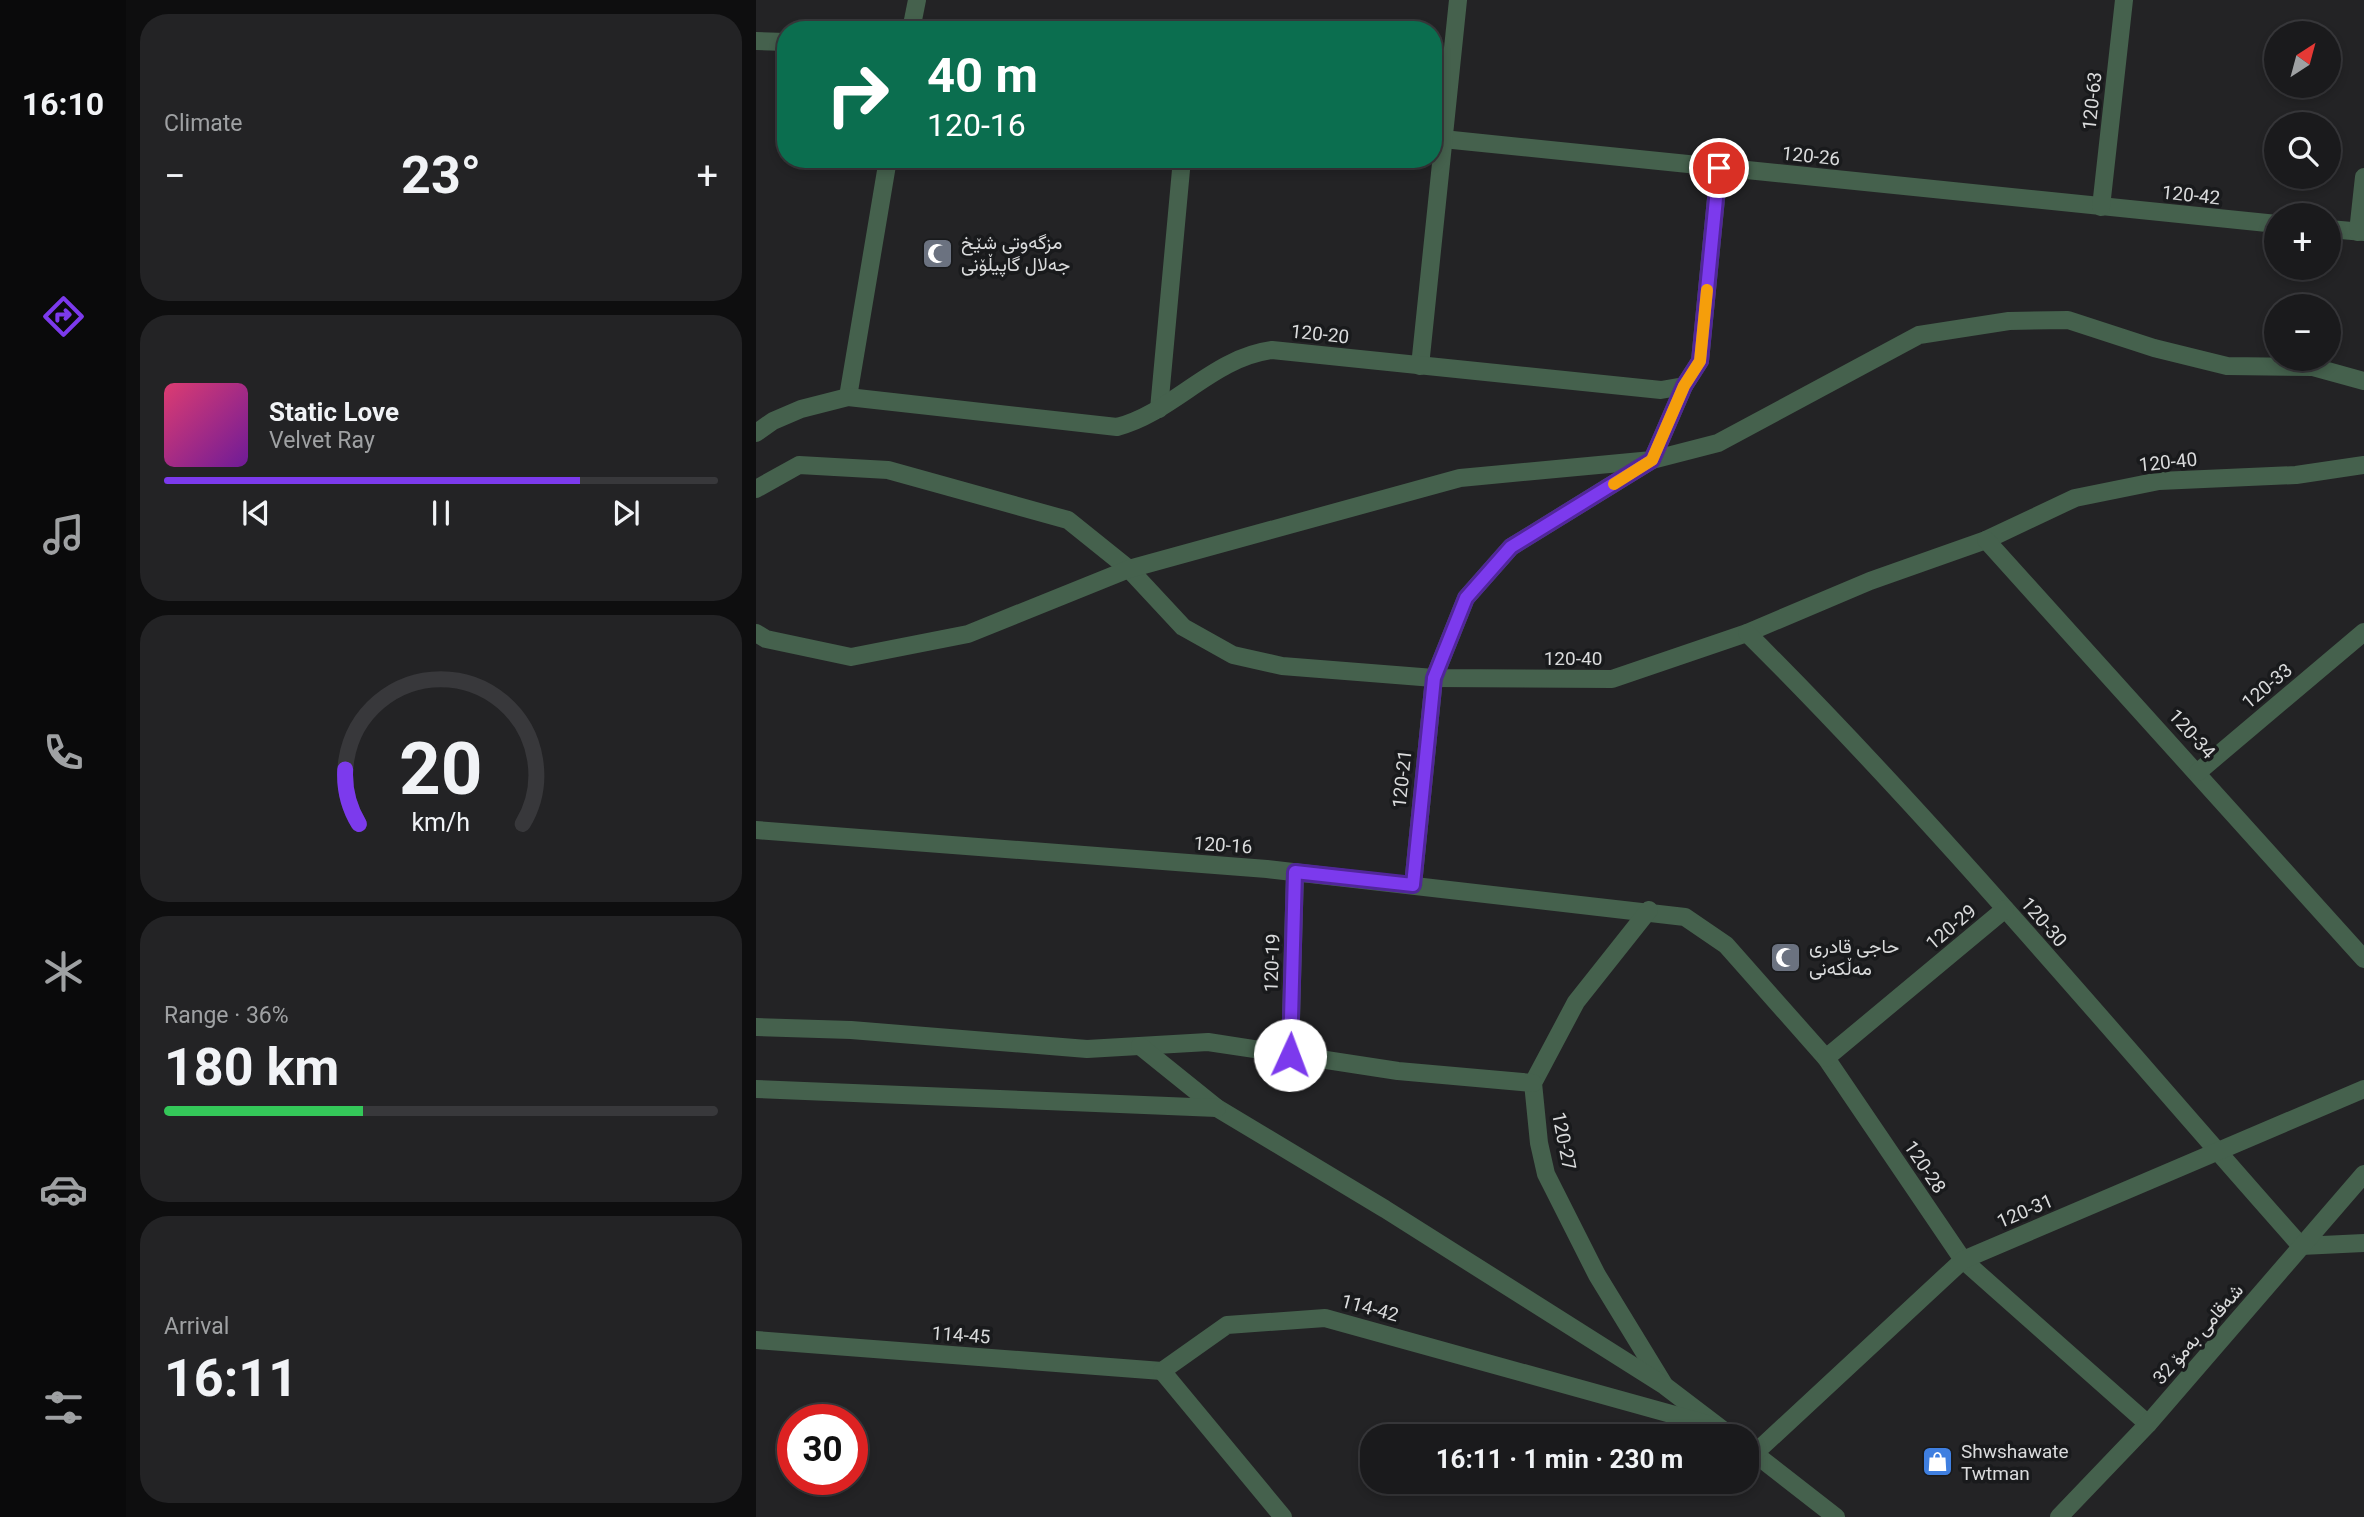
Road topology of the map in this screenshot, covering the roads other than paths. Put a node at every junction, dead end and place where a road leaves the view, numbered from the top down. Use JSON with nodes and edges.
{"nodes":[{"id":1,"x":917,"y":0,"type":"edge"},
{"id":2,"x":1458,"y":0,"type":"edge"},
{"id":3,"x":2124,"y":0,"type":"edge"},
{"id":4,"x":913,"y":21,"type":"edge"},
{"id":5,"x":756,"y":41,"type":"edge"},
{"id":6,"x":777,"y":42,"type":"edge"},
{"id":7,"x":1442,"y":117,"type":"edge"},
{"id":8,"x":1442,"y":139,"type":"edge"},
{"id":9,"x":886,"y":168,"type":"edge"},
{"id":10,"x":1181,"y":168,"type":"edge"},
{"id":11,"x":1437,"y":168,"type":"edge"},
{"id":12,"x":1719,"y":168,"type":"junction"},
{"id":13,"x":2364,"y":177,"type":"edge"},
{"id":14,"x":2101,"y":207,"type":"junction"},
{"id":15,"x":2264,"y":223,"type":"edge"},
{"id":16,"x":2341,"y":230,"type":"edge"},
{"id":17,"x":2361,"y":232,"type":"edge"},
{"id":18,"x":1420,"y":366,"type":"junction"},
{"id":19,"x":2364,"y":381,"type":"edge"},
{"id":20,"x":1684,"y":386,"type":"junction"},
{"id":21,"x":848,"y":397,"type":"junction"},
{"id":22,"x":1159,"y":409,"type":"junction"},
{"id":23,"x":756,"y":432,"type":"edge"},
{"id":24,"x":1652,"y":460,"type":"junction"},
{"id":25,"x":2364,"y":465,"type":"edge"},
{"id":26,"x":756,"y":489,"type":"edge"},
{"id":27,"x":1986,"y":540,"type":"junction"},
{"id":28,"x":1129,"y":569,"type":"junction"},
{"id":29,"x":2364,"y":632,"type":"edge"},
{"id":30,"x":756,"y":633,"type":"edge"},
{"id":31,"x":1747,"y":633,"type":"junction"},
{"id":32,"x":1434,"y":678,"type":"junction"},
{"id":33,"x":2198,"y":772,"type":"junction"},
{"id":34,"x":756,"y":830,"type":"edge"},
{"id":35,"x":1295,"y":872,"type":"junction"},
{"id":36,"x":1413,"y":885,"type":"junction"},
{"id":37,"x":2005,"y":909,"type":"junction"},
{"id":38,"x":1649,"y":910,"type":"junction"},
{"id":39,"x":1685,"y":917,"type":"joint"},
{"id":40,"x":2364,"y":959,"type":"edge"},
{"id":41,"x":756,"y":1027,"type":"edge"},
{"id":42,"x":1140,"y":1046,"type":"junction"},
{"id":43,"x":1290,"y":1055,"type":"junction"},
{"id":44,"x":1826,"y":1058,"type":"junction"},
{"id":45,"x":1533,"y":1083,"type":"junction"},
{"id":46,"x":756,"y":1089,"type":"edge"},
{"id":47,"x":2364,"y":1090,"type":"edge"},
{"id":48,"x":1217,"y":1108,"type":"junction"},
{"id":49,"x":2217,"y":1151,"type":"junction"},
{"id":50,"x":2364,"y":1174,"type":"edge"},
{"id":51,"x":2364,"y":1243,"type":"edge"},
{"id":52,"x":2301,"y":1246,"type":"junction"},
{"id":53,"x":1963,"y":1261,"type":"junction"},
{"id":54,"x":756,"y":1340,"type":"edge"},
{"id":55,"x":1162,"y":1371,"type":"junction"},
{"id":56,"x":1665,"y":1386,"type":"junction"},
{"id":57,"x":1697,"y":1424,"type":"edge"},
{"id":58,"x":1715,"y":1424,"type":"edge"},
{"id":59,"x":2148,"y":1424,"type":"junction"},
{"id":60,"x":1759,"y":1443,"type":"edge"},
{"id":61,"x":1759,"y":1456,"type":"edge"},
{"id":62,"x":1283,"y":1517,"type":"edge"},
{"id":63,"x":1836,"y":1517,"type":"edge"},
{"id":64,"x":2059,"y":1517,"type":"edge"}],
"edges":[{"from":1,"to":4,"type":"street"},
{"from":2,"to":7,"type":"street"},
{"from":3,"to":14,"type":"street","name":"120-63"},
{"from":5,"to":6,"type":"street"},
{"from":8,"to":12,"type":"street","name":"120-26"},
{"from":9,"to":21,"type":"street"},
{"from":10,"to":22,"type":"street"},
{"from":11,"to":18,"type":"street"},
{"from":12,"to":14,"type":"street","name":"120-26"},
{"from":12,"to":20,"type":"street"},
{"from":13,"to":17,"type":"street"},
{"from":14,"to":15,"type":"street","name":"120-42"},
{"from":16,"to":17,"type":"street"},
{"from":18,"to":20,"type":"street","name":"120-20"},
{"from":18,"to":22,"type":"street","name":"120-20"},
{"from":19,"to":24,"type":"street"},
{"from":20,"to":24,"type":"street"},
{"from":21,"to":22,"type":"street","name":"120-20"},
{"from":21,"to":23,"type":"street","name":"120-20"},
{"from":24,"to":28,"type":"street"},
{"from":24,"to":32,"type":"street","name":"120-21"},
{"from":25,"to":27,"type":"street","name":"120-40"},
{"from":26,"to":28,"type":"street","name":"120-40"},
{"from":27,"to":31,"type":"street","name":"120-40"},
{"from":27,"to":33,"type":"street","name":"120-34"},
{"from":28,"to":30,"type":"street"},
{"from":28,"to":32,"type":"street","name":"120-40"},
{"from":29,"to":33,"type":"street","name":"120-33"},
{"from":31,"to":32,"type":"street","name":"120-40"},
{"from":31,"to":37,"type":"street","name":"120-30"},
{"from":32,"to":36,"type":"street","name":"120-21"},
{"from":33,"to":40,"type":"street","name":"120-34"},
{"from":34,"to":35,"type":"street","name":"120-16"},
{"from":35,"to":36,"type":"street","name":"120-16"},
{"from":35,"to":43,"type":"street","name":"120-19"},
{"from":36,"to":38,"type":"street","name":"120-16"},
{"from":37,"to":44,"type":"street","name":"120-29"},
{"from":37,"to":49,"type":"street","name":"120-30"},
{"from":38,"to":39,"type":"street","name":"120-16"},
{"from":38,"to":45,"type":"street"},
{"from":39,"to":44,"type":"street","name":"120-28"},
{"from":41,"to":42,"type":"street"},
{"from":42,"to":43,"type":"street"},
{"from":42,"to":48,"type":"street"},
{"from":43,"to":45,"type":"street"},
{"from":44,"to":53,"type":"street","name":"120-28"},
{"from":45,"to":56,"type":"street","name":"120-27"},
{"from":46,"to":48,"type":"street"},
{"from":47,"to":49,"type":"street","name":"120-31"},
{"from":48,"to":56,"type":"street"},
{"from":49,"to":52,"type":"street","name":"120-30"},
{"from":49,"to":53,"type":"street","name":"120-31"},
{"from":50,"to":52,"type":"street","name":"شەقامی بەمۆ 32"},
{"from":51,"to":52,"type":"street"},
{"from":52,"to":59,"type":"street","name":"شەقامی بەمۆ 32"},
{"from":53,"to":59,"type":"street","name":"120-28"},
{"from":53,"to":60,"type":"street","name":"120-31"},
{"from":54,"to":55,"type":"street","name":"114-45"},
{"from":55,"to":57,"type":"street","name":"114-42"},
{"from":55,"to":62,"type":"street"},
{"from":56,"to":58,"type":"street"},
{"from":59,"to":64,"type":"street","name":"شەقامی بەمۆ 32"},
{"from":61,"to":63,"type":"street"}]}
